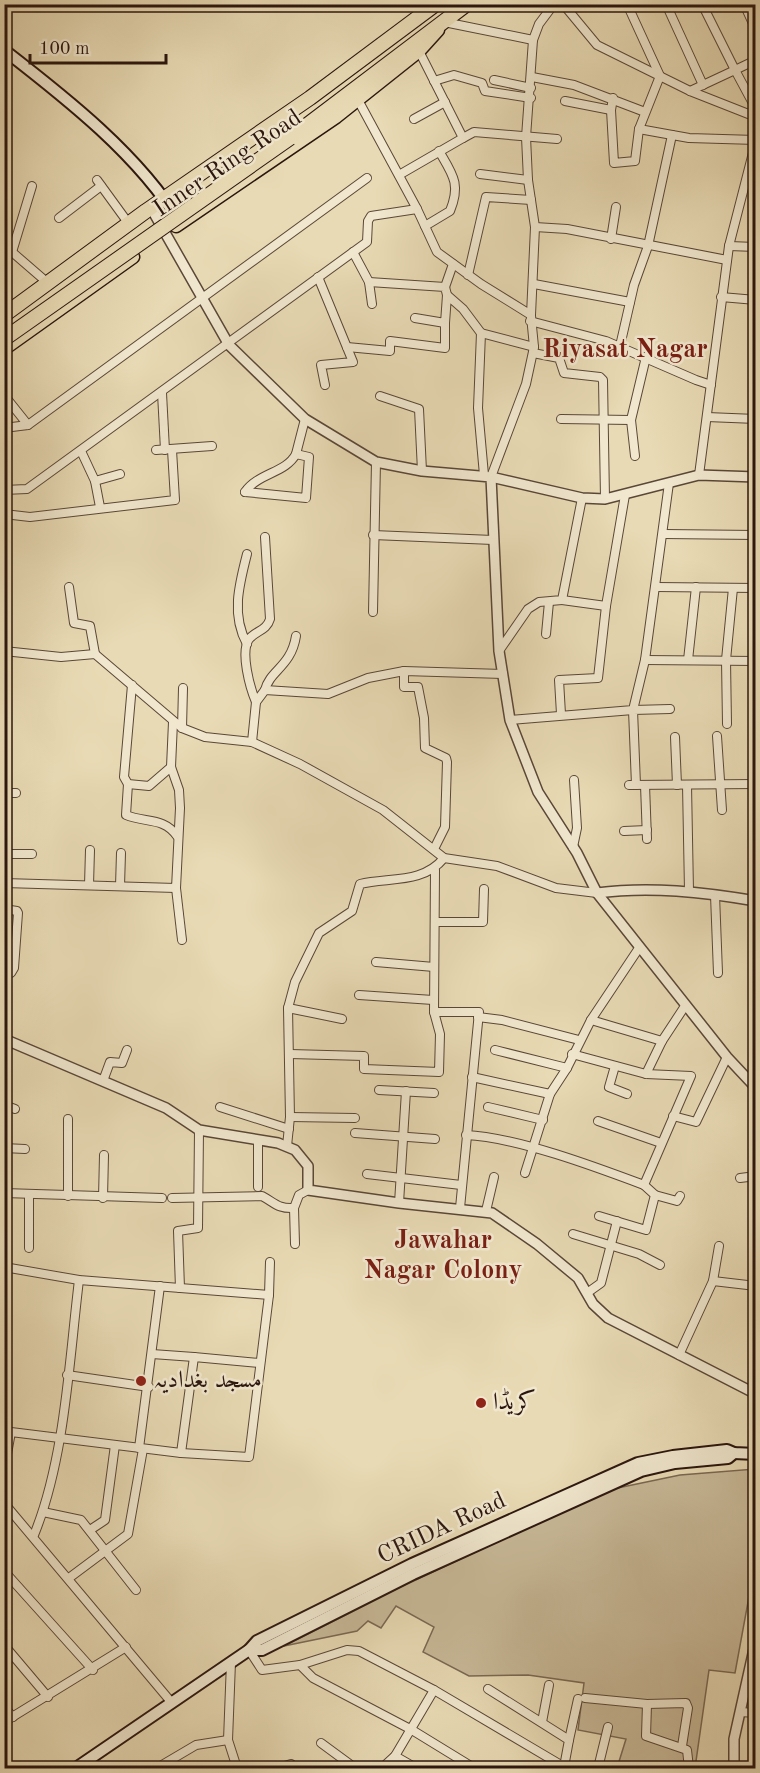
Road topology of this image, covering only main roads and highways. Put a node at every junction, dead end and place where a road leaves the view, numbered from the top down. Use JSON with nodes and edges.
{"nodes":[{"id":1,"x":436,"y":4,"type":"edge"},
{"id":2,"x":467,"y":4,"type":"edge"},
{"id":3,"x":444,"y":22,"type":"junction"},
{"id":4,"x":4,"y":50,"type":"edge"},
{"id":5,"x":166,"y":198,"type":"junction"},
{"id":6,"x":180,"y":223,"type":"junction"},
{"id":7,"x":4,"y":315,"type":"edge"},
{"id":8,"x":4,"y":339,"type":"edge"},
{"id":9,"x":4,"y":349,"type":"edge"},
{"id":10,"x":756,"y":1454,"type":"edge"},
{"id":11,"x":76,"y":1768,"type":"edge"}],
"edges":[{"from":1,"to":5,"type":"highway","name":"Inner Ring Road"},
{"from":2,"to":3,"type":"highway","name":"Inner Ring Road"},
{"from":3,"to":6,"type":"main road","name":"Inner Ring Road"},
{"from":3,"to":8,"type":"highway","bridge":true},
{"from":4,"to":5,"type":"main road"},
{"from":5,"to":6,"type":"main road"},
{"from":5,"to":7,"type":"highway","name":"Inner Ring Road"},
{"from":6,"to":9,"type":"main road","name":"Inner Ring Road"},
{"from":10,"to":11,"type":"main road","name":"CRIDA Road"}]}
